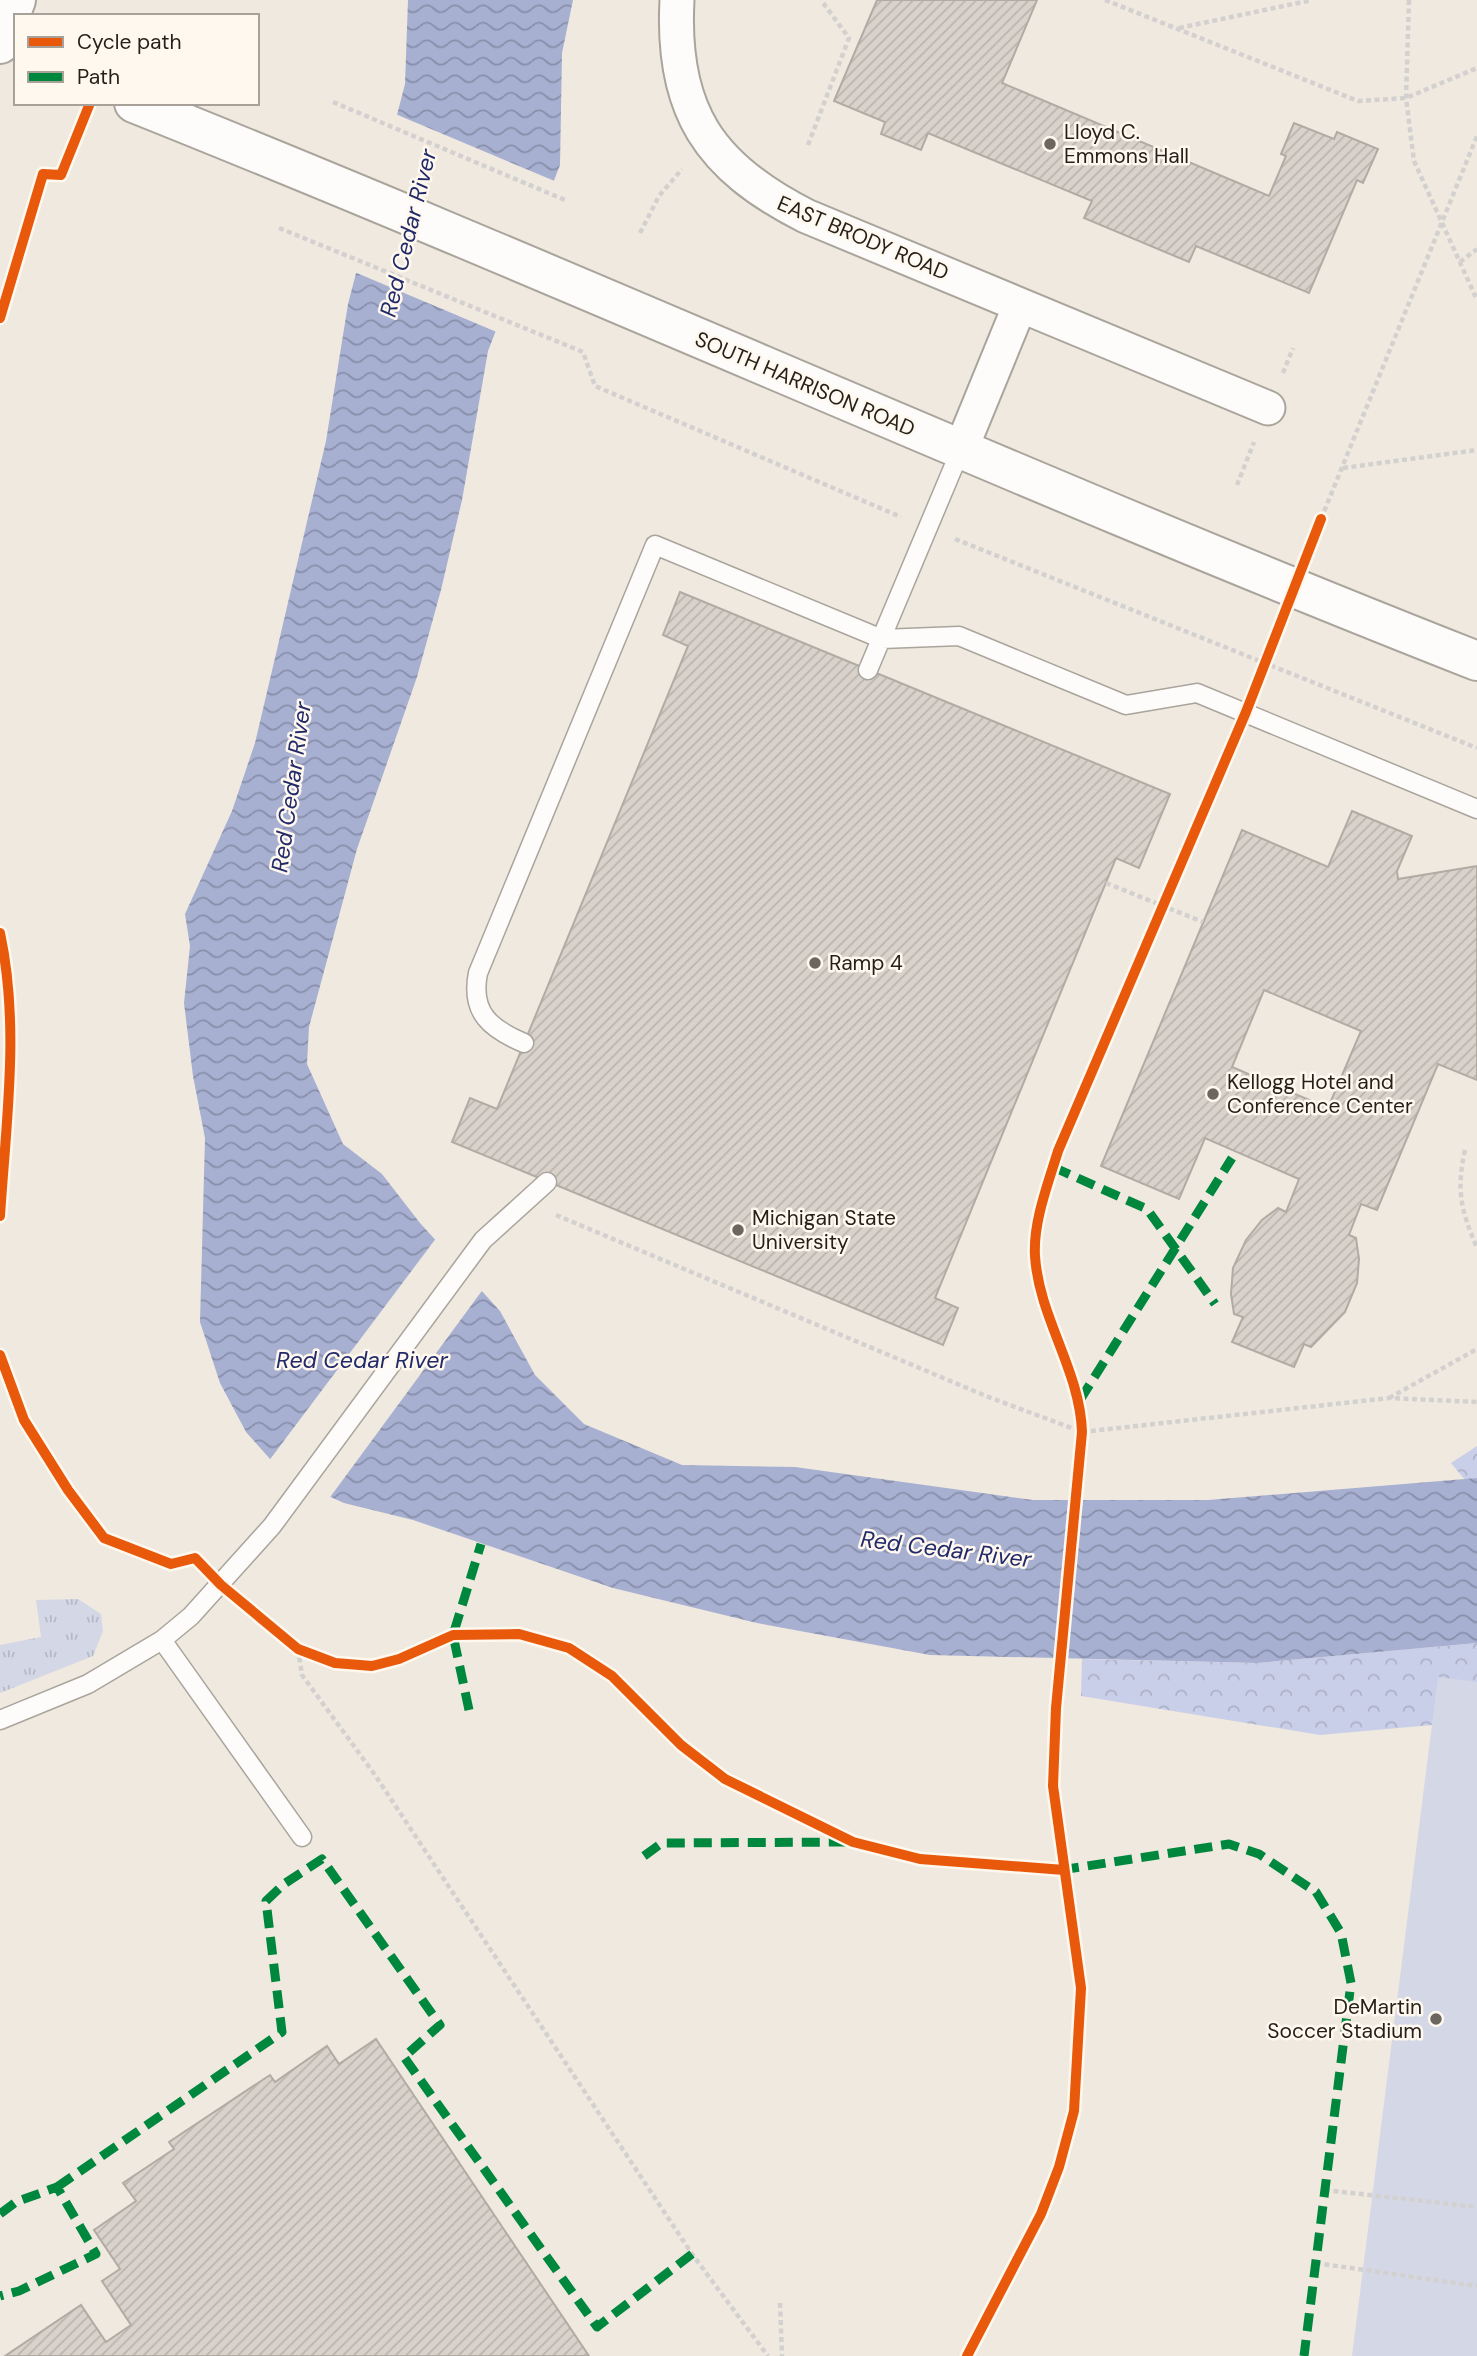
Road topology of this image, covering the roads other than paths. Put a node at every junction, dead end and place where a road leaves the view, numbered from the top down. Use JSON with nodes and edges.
{"nodes":[{"id":1,"x":16,"y":0,"type":"edge"},
{"id":2,"x":677,"y":0,"type":"edge"},
{"id":3,"x":0,"y":45,"type":"edge"},
{"id":4,"x":139,"y":105,"type":"edge"},
{"id":5,"x":1020,"y":305,"type":"junction"},
{"id":6,"x":1268,"y":408,"type":"dead end"},
{"id":7,"x":961,"y":449,"type":"junction"},
{"id":8,"x":882,"y":639,"type":"junction"},
{"id":9,"x":1477,"y":661,"type":"edge"},
{"id":10,"x":869,"y":670,"type":"dead end"},
{"id":11,"x":1477,"y":809,"type":"edge"},
{"id":12,"x":524,"y":1043,"type":"dead end"},
{"id":13,"x":547,"y":1182,"type":"dead end"},
{"id":14,"x":162,"y":1640,"type":"junction"},
{"id":15,"x":0,"y":1720,"type":"edge"},
{"id":16,"x":302,"y":1837,"type":"dead end"}],
"edges":[{"from":1,"to":3,"type":"street"},
{"from":2,"to":5,"type":"street","name":"EAST BRODY ROAD"},
{"from":4,"to":7,"type":"street","name":"SOUTH HARRISON ROAD"},
{"from":5,"to":6,"type":"street","name":"EAST BRODY ROAD"},
{"from":5,"to":7,"type":"street"},
{"from":7,"to":8,"type":"lane"},
{"from":7,"to":9,"type":"street","name":"SOUTH HARRISON ROAD"},
{"from":8,"to":10,"type":"lane"},
{"from":8,"to":11,"type":"lane"},
{"from":8,"to":12,"type":"lane"},
{"from":13,"to":14,"type":"lane"},
{"from":14,"to":15,"type":"lane"},
{"from":14,"to":16,"type":"lane"}]}
